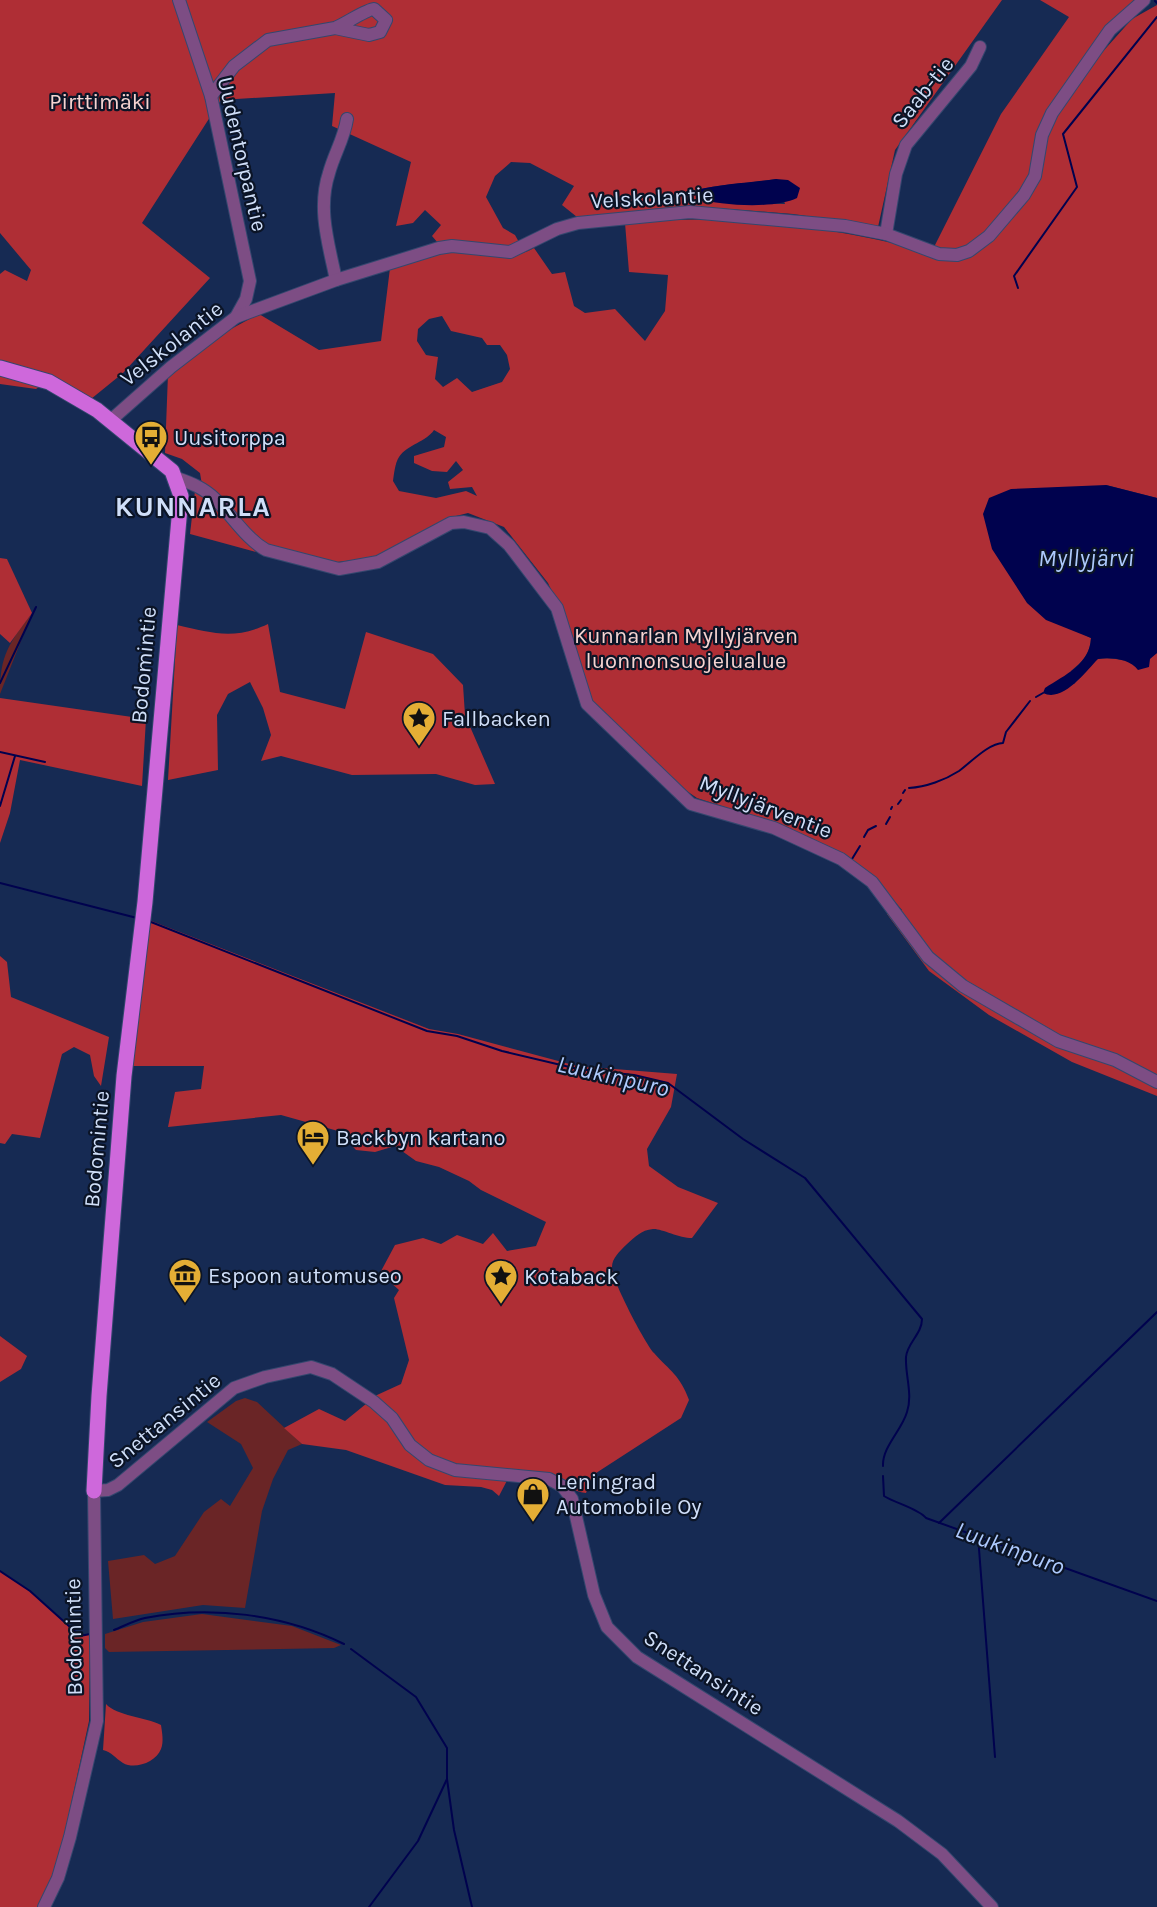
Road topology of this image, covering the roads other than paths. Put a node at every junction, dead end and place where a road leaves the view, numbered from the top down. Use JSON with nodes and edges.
{"nodes":[{"id":1,"x":179,"y":0,"type":"edge"},
{"id":2,"x":1144,"y":0,"type":"edge"},
{"id":3,"x":334,"y":28,"type":"dead end"},
{"id":4,"x":980,"y":47,"type":"dead end"},
{"id":5,"x":211,"y":96,"type":"junction"},
{"id":6,"x":347,"y":119,"type":"dead end"},
{"id":7,"x":886,"y":234,"type":"junction"},
{"id":8,"x":336,"y":280,"type":"junction"},
{"id":9,"x":236,"y":317,"type":"junction"},
{"id":10,"x":0,"y":368,"type":"edge"},
{"id":11,"x":111,"y":420,"type":"junction"},
{"id":12,"x":177,"y":478,"type":"junction"},
{"id":13,"x":1157,"y":1082,"type":"edge"},
{"id":14,"x":94,"y":1491,"type":"junction"},
{"id":15,"x":44,"y":1907,"type":"edge"},
{"id":16,"x":992,"y":1907,"type":"edge"}],
"edges":[{"from":1,"to":5,"type":"street","name":"Uudentorpantie"},
{"from":2,"to":7,"type":"street","name":"Velskolantie"},
{"from":3,"to":5,"type":"street"},
{"from":4,"to":7,"type":"street","name":"Saab-tie"},
{"from":5,"to":9,"type":"street","name":"Uudentorpantie"},
{"from":6,"to":8,"type":"street"},
{"from":7,"to":8,"type":"street","name":"Velskolantie"},
{"from":8,"to":9,"type":"street","name":"Velskolantie"},
{"from":9,"to":11,"type":"street","name":"Velskolantie"},
{"from":10,"to":11,"type":"main road"},
{"from":11,"to":12,"type":"main road"},
{"from":12,"to":13,"type":"street","name":"Myllyjärventie"},
{"from":12,"to":14,"type":"main road","name":"Bodomintie"},
{"from":14,"to":15,"type":"street","name":"Bodomintie"},
{"from":14,"to":16,"type":"street","name":"Snettansintie"}]}
